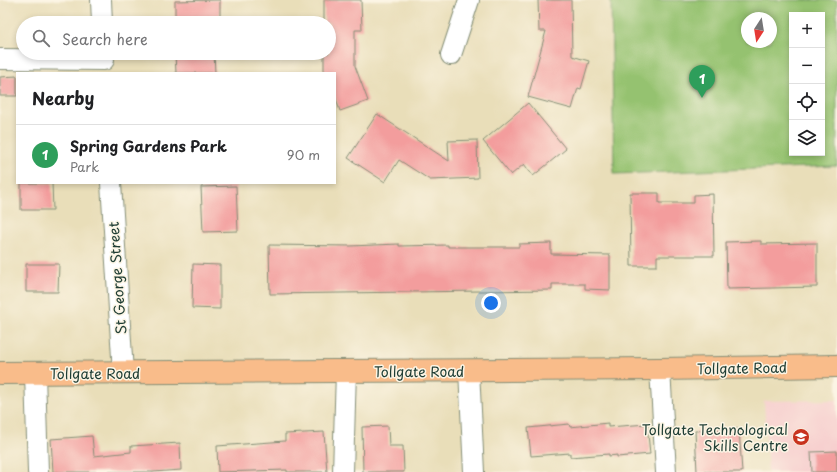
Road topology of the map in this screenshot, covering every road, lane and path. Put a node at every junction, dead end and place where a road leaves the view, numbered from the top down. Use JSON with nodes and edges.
{"nodes":[{"id":1,"x":101,"y":0,"type":"edge"},
{"id":2,"x":469,"y":0,"type":"edge"},
{"id":3,"x":102,"y":16,"type":"edge"},
{"id":4,"x":451,"y":55,"type":"dead end"},
{"id":5,"x":0,"y":59,"type":"edge"},
{"id":6,"x":16,"y":59,"type":"edge"},
{"id":7,"x":35,"y":60,"type":"edge"},
{"id":8,"x":104,"y":62,"type":"edge"},
{"id":9,"x":111,"y":184,"type":"edge"},
{"id":10,"x":837,"y":366,"type":"edge"},
{"id":11,"x":660,"y":369,"type":"junction"},
{"id":12,"x":469,"y":370,"type":"junction"},
{"id":13,"x":346,"y":371,"type":"junction"},
{"id":14,"x":123,"y":372,"type":"junction"},
{"id":15,"x":0,"y":373,"type":"edge"},
{"id":16,"x":35,"y":373,"type":"junction"},
{"id":17,"x":38,"y":472,"type":"edge"},
{"id":18,"x":343,"y":472,"type":"edge"},
{"id":19,"x":474,"y":472,"type":"edge"},
{"id":20,"x":666,"y":472,"type":"edge"}],
"edges":[{"from":1,"to":3,"type":"street"},
{"from":2,"to":4,"type":"street"},
{"from":5,"to":6,"type":"street"},
{"from":7,"to":8,"type":"street"},
{"from":9,"to":14,"type":"street","name":"St George Street"},
{"from":10,"to":11,"type":"main road","name":"Tollgate Road"},
{"from":11,"to":12,"type":"main road","name":"Tollgate Road"},
{"from":11,"to":20,"type":"street"},
{"from":12,"to":13,"type":"main road","name":"Tollgate Road"},
{"from":12,"to":19,"type":"street"},
{"from":13,"to":14,"type":"main road","name":"Tollgate Road"},
{"from":13,"to":18,"type":"street"},
{"from":14,"to":16,"type":"main road","name":"Tollgate Road"},
{"from":15,"to":16,"type":"main road","name":"Tollgate Road"},
{"from":16,"to":17,"type":"street"}]}
